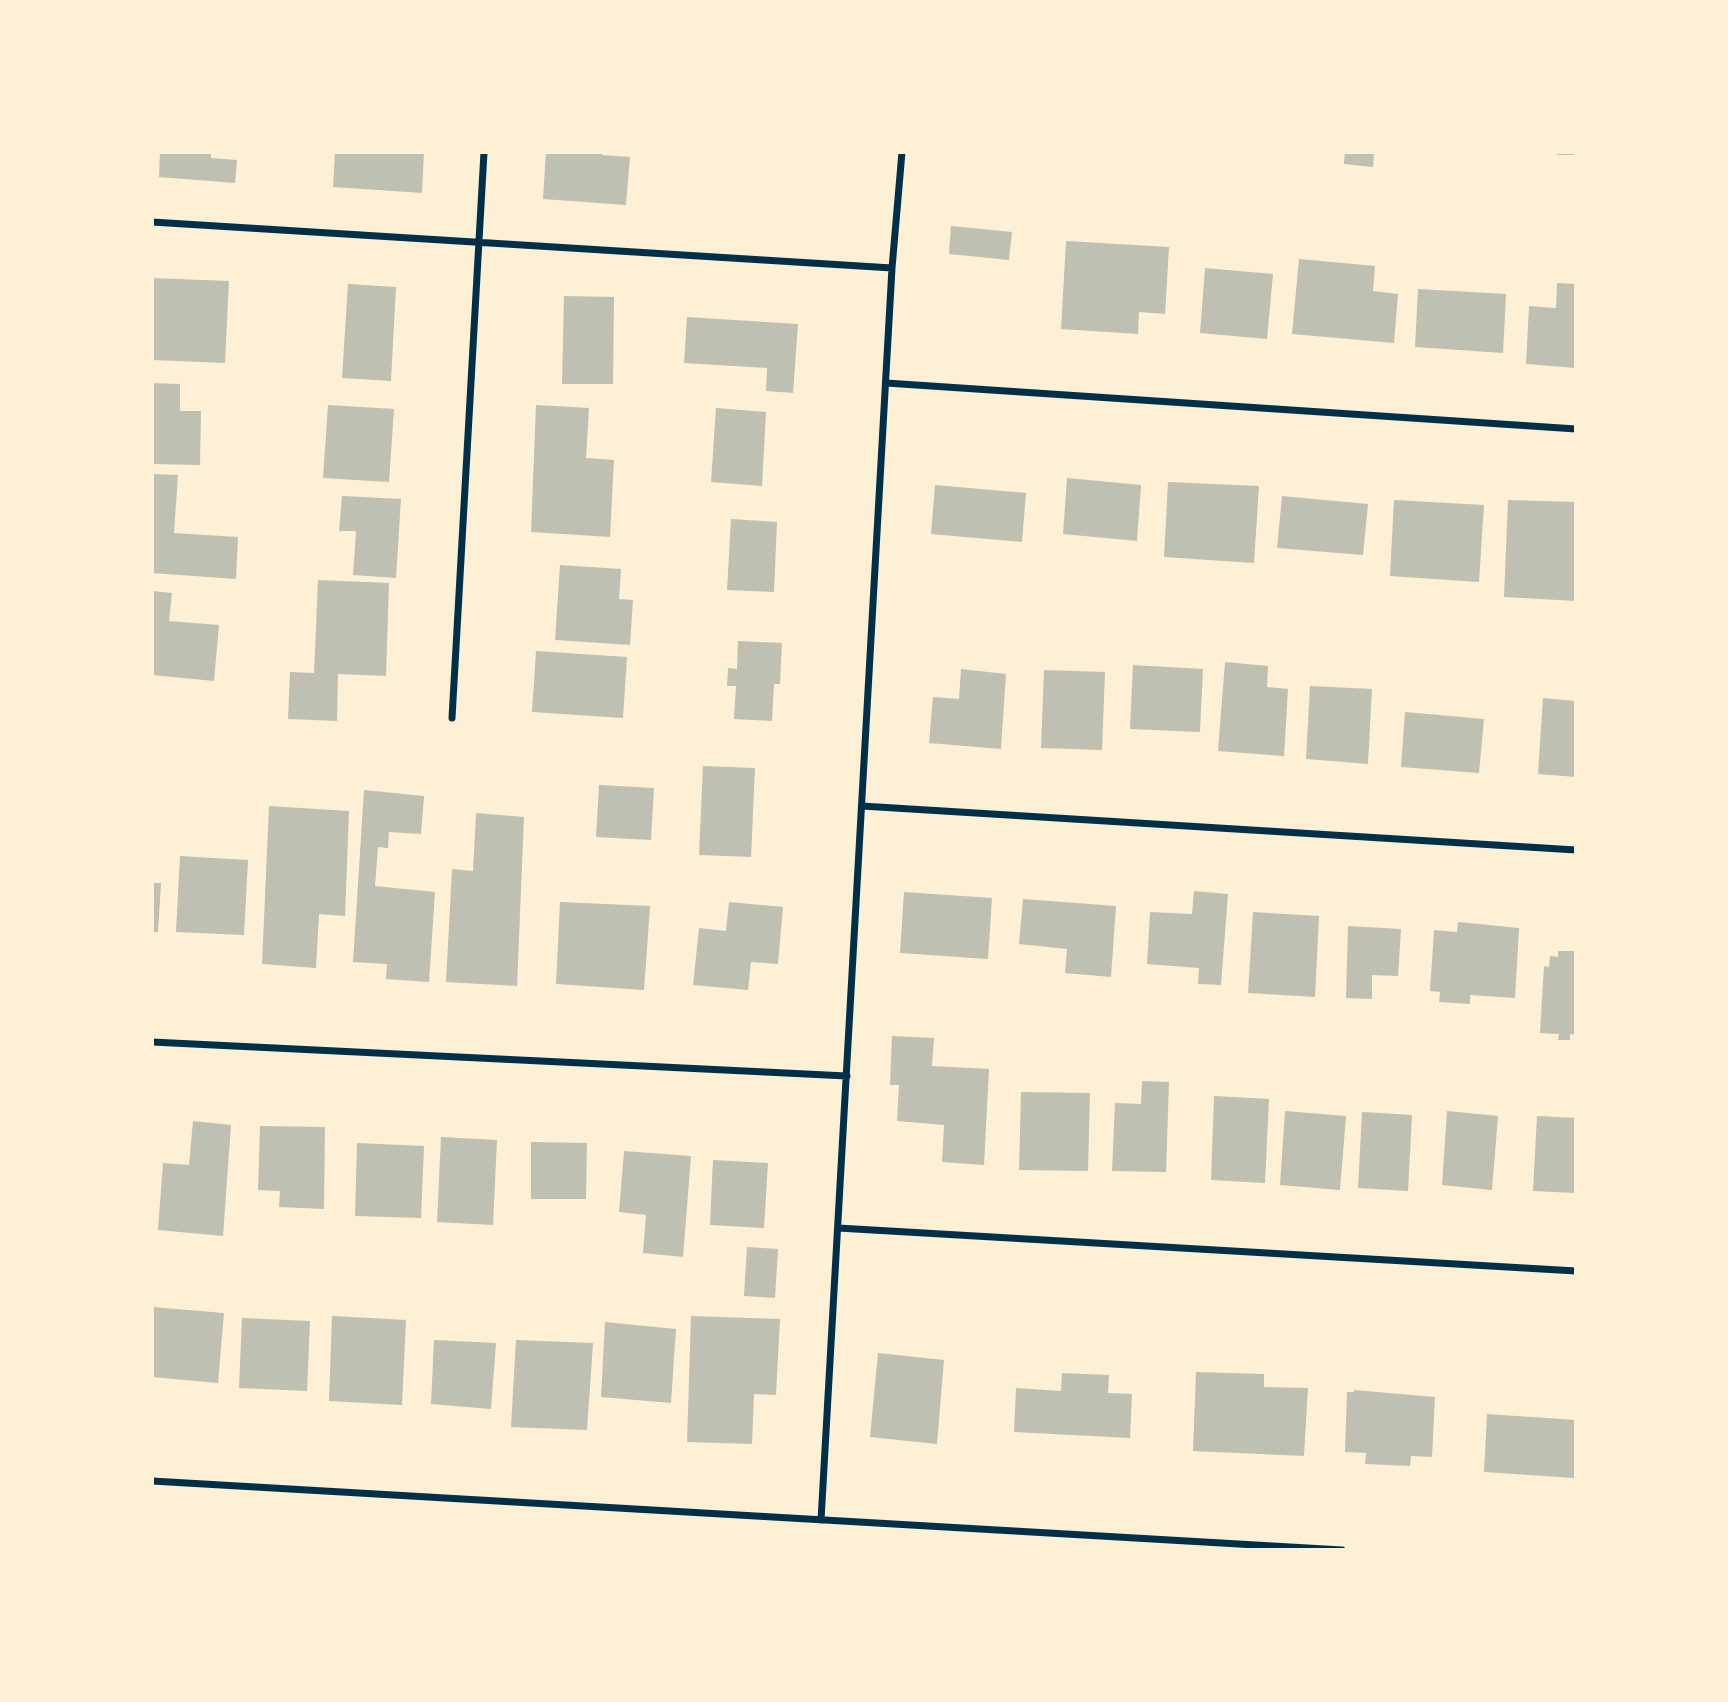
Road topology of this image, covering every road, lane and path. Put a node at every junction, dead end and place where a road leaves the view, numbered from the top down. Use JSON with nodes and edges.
{"nodes":[{"id":1,"x":484,"y":152,"type":"edge"},
{"id":2,"x":902,"y":152,"type":"edge"},
{"id":3,"x":152,"y":222,"type":"edge"},
{"id":4,"x":480,"y":241,"type":"junction"},
{"id":5,"x":892,"y":268,"type":"junction"},
{"id":6,"x":886,"y":383,"type":"junction"},
{"id":7,"x":1576,"y":429,"type":"edge"},
{"id":8,"x":453,"y":719,"type":"dead end"},
{"id":9,"x":862,"y":806,"type":"junction"},
{"id":10,"x":1576,"y":850,"type":"edge"},
{"id":11,"x":152,"y":1042,"type":"edge"},
{"id":12,"x":847,"y":1076,"type":"junction"},
{"id":13,"x":838,"y":1228,"type":"junction"},
{"id":14,"x":1576,"y":1271,"type":"edge"},
{"id":15,"x":152,"y":1481,"type":"edge"},
{"id":16,"x":821,"y":1520,"type":"junction"},
{"id":17,"x":1342,"y":1550,"type":"edge"}],
"edges":[{"from":1,"to":4,"type":"street"},
{"from":2,"to":5,"type":"street"},
{"from":3,"to":4,"type":"street"},
{"from":4,"to":5,"type":"street"},
{"from":4,"to":8,"type":"street"},
{"from":5,"to":6,"type":"street"},
{"from":6,"to":7,"type":"street"},
{"from":6,"to":9,"type":"street"},
{"from":9,"to":10,"type":"street"},
{"from":9,"to":12,"type":"street"},
{"from":11,"to":12,"type":"street"},
{"from":12,"to":13,"type":"street"},
{"from":13,"to":14,"type":"street"},
{"from":13,"to":16,"type":"street"},
{"from":15,"to":16,"type":"street"},
{"from":16,"to":17,"type":"street"}]}
